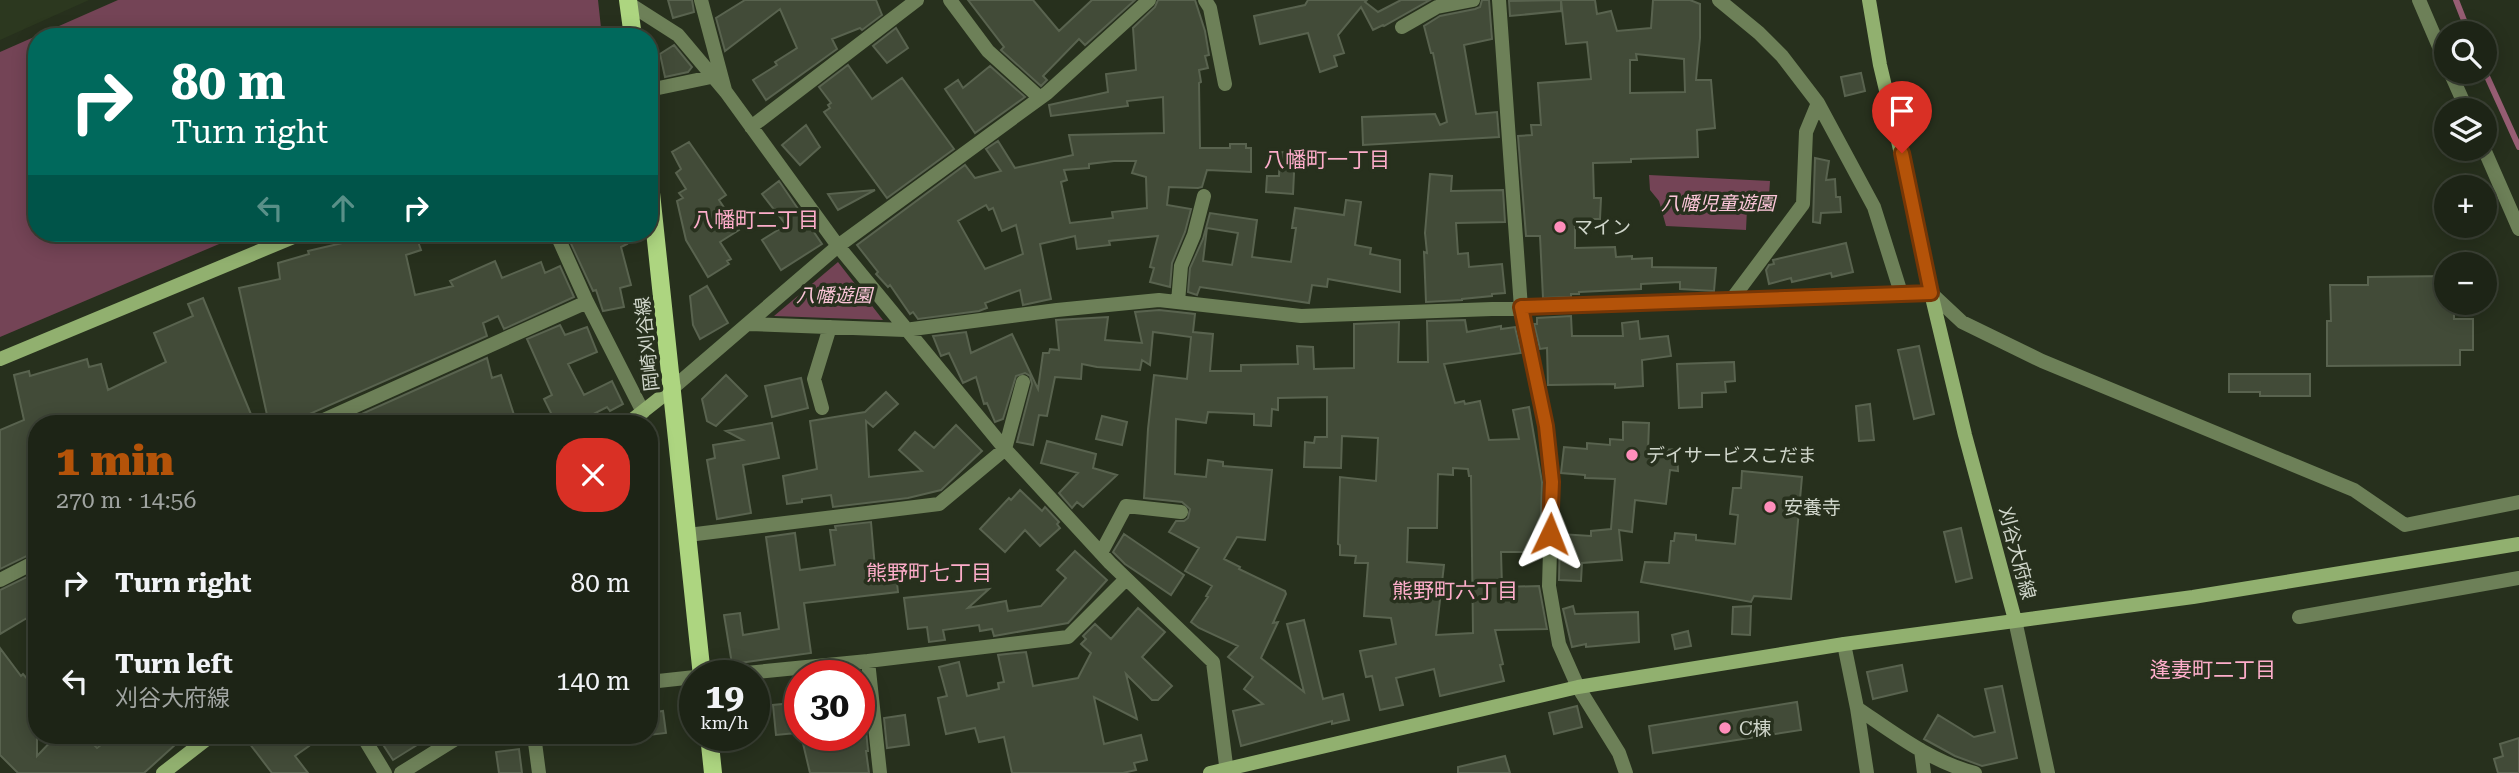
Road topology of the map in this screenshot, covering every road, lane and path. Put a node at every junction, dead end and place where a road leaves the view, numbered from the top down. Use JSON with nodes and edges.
{"nodes":[{"id":1,"x":701,"y":0,"type":"edge"},
{"id":2,"x":918,"y":0,"type":"edge"},
{"id":3,"x":950,"y":0,"type":"edge"},
{"id":4,"x":1149,"y":0,"type":"edge"},
{"id":5,"x":1205,"y":0,"type":"edge"},
{"id":6,"x":1473,"y":0,"type":"edge"},
{"id":7,"x":1499,"y":0,"type":"edge"},
{"id":8,"x":1719,"y":0,"type":"edge"},
{"id":9,"x":1869,"y":0,"type":"edge"},
{"id":10,"x":2419,"y":0,"type":"edge"},
{"id":11,"x":628,"y":1,"type":"edge"},
{"id":12,"x":1402,"y":27,"type":"dead end"},
{"id":13,"x":632,"y":28,"type":"edge"},
{"id":14,"x":2434,"y":35,"type":"edge"},
{"id":15,"x":711,"y":77,"type":"junction"},
{"id":16,"x":1225,"y":83,"type":"dead end"},
{"id":17,"x":658,"y":88,"type":"edge"},
{"id":18,"x":726,"y":92,"type":"junction"},
{"id":19,"x":1040,"y":98,"type":"junction"},
{"id":20,"x":1818,"y":103,"type":"junction"},
{"id":21,"x":751,"y":127,"type":"junction"},
{"id":22,"x":2489,"y":161,"type":"edge"},
{"id":23,"x":1204,"y":196,"type":"dead end"},
{"id":24,"x":2519,"y":229,"type":"edge"},
{"id":25,"x":281,"y":242,"type":"edge"},
{"id":26,"x":560,"y":242,"type":"edge"},
{"id":27,"x":657,"y":242,"type":"edge"},
{"id":28,"x":838,"y":246,"type":"junction"},
{"id":29,"x":1901,"y":293,"type":"junction"},
{"id":30,"x":1931,"y":293,"type":"junction"},
{"id":31,"x":1732,"y":299,"type":"junction"},
{"id":32,"x":587,"y":302,"type":"junction"},
{"id":33,"x":1178,"y":302,"type":"junction"},
{"id":34,"x":1521,"y":307,"type":"junction"},
{"id":35,"x":749,"y":324,"type":"junction"},
{"id":36,"x":830,"y":327,"type":"junction"},
{"id":37,"x":905,"y":330,"type":"junction"},
{"id":38,"x":0,"y":359,"type":"edge"},
{"id":39,"x":1023,"y":382,"type":"dead end"},
{"id":40,"x":674,"y":387,"type":"junction"},
{"id":41,"x":822,"y":408,"type":"dead end"},
{"id":42,"x":643,"y":412,"type":"junction"},
{"id":43,"x":335,"y":415,"type":"edge"},
{"id":44,"x":639,"y":415,"type":"edge"},
{"id":45,"x":1005,"y":449,"type":"junction"},
{"id":46,"x":2519,"y":502,"type":"edge"},
{"id":47,"x":1181,"y":512,"type":"dead end"},
{"id":48,"x":688,"y":536,"type":"junction"},
{"id":49,"x":2519,"y":544,"type":"edge"},
{"id":50,"x":1101,"y":553,"type":"junction"},
{"id":51,"x":28,"y":566,"type":"edge"},
{"id":52,"x":2519,"y":578,"type":"edge"},
{"id":53,"x":1126,"y":579,"type":"junction"},
{"id":54,"x":0,"y":580,"type":"edge"},
{"id":55,"x":2299,"y":617,"type":"dead end"},
{"id":56,"x":2015,"y":620,"type":"junction"},
{"id":57,"x":1844,"y":645,"type":"junction"},
{"id":58,"x":700,"y":660,"type":"edge"},
{"id":59,"x":875,"y":660,"type":"edge"},
{"id":60,"x":679,"y":679,"type":"edge"},
{"id":61,"x":658,"y":681,"type":"edge"},
{"id":62,"x":1578,"y":687,"type":"junction"},
{"id":63,"x":1857,"y":708,"type":"junction"},
{"id":64,"x":875,"y":726,"type":"edge"},
{"id":65,"x":200,"y":744,"type":"edge"},
{"id":66,"x":367,"y":744,"type":"edge"},
{"id":67,"x":448,"y":744,"type":"edge"},
{"id":68,"x":535,"y":744,"type":"edge"},
{"id":69,"x":1921,"y":750,"type":"junction"},
{"id":70,"x":711,"y":751,"type":"edge"},
{"id":71,"x":1226,"y":771,"type":"edge"},
{"id":72,"x":163,"y":773,"type":"edge"},
{"id":73,"x":385,"y":773,"type":"edge"},
{"id":74,"x":401,"y":773,"type":"edge"},
{"id":75,"x":538,"y":773,"type":"edge"},
{"id":76,"x":713,"y":773,"type":"edge"},
{"id":77,"x":880,"y":773,"type":"edge"},
{"id":78,"x":1210,"y":773,"type":"edge"},
{"id":79,"x":1626,"y":773,"type":"edge"},
{"id":80,"x":1867,"y":773,"type":"edge"},
{"id":81,"x":1924,"y":773,"type":"edge"},
{"id":82,"x":1975,"y":773,"type":"edge"},
{"id":83,"x":2048,"y":773,"type":"edge"}],
"edges":[{"from":1,"to":18,"type":"street"},
{"from":2,"to":21,"type":"street"},
{"from":3,"to":19,"type":"street"},
{"from":4,"to":19,"type":"street"},
{"from":5,"to":16,"type":"street"},
{"from":6,"to":12,"type":"street"},
{"from":7,"to":34,"type":"street"},
{"from":8,"to":20,"type":"street"},
{"from":9,"to":30,"type":"street","name":"刈谷大府線"},
{"from":10,"to":14,"type":"street"},
{"from":11,"to":13,"type":"main road"},
{"from":11,"to":15,"type":"street"},
{"from":15,"to":17,"type":"street"},
{"from":15,"to":18,"type":"street"},
{"from":18,"to":21,"type":"street"},
{"from":19,"to":28,"type":"street"},
{"from":20,"to":29,"type":"street"},
{"from":20,"to":31,"type":"street"},
{"from":21,"to":28,"type":"street"},
{"from":22,"to":24,"type":"street"},
{"from":23,"to":33,"type":"street"},
{"from":25,"to":38,"type":"street"},
{"from":26,"to":32,"type":"street"},
{"from":27,"to":40,"type":"main road","name":"岡崎刈谷線"},
{"from":28,"to":35,"type":"street"},
{"from":28,"to":37,"type":"street"},
{"from":29,"to":30,"type":"street"},
{"from":29,"to":31,"type":"street"},
{"from":30,"to":46,"type":"street"},
{"from":30,"to":56,"type":"street","name":"刈谷大府線"},
{"from":31,"to":34,"type":"street"},
{"from":32,"to":42,"type":"street"},
{"from":32,"to":43,"type":"street"},
{"from":33,"to":34,"type":"street"},
{"from":33,"to":37,"type":"street"},
{"from":34,"to":62,"type":"street"},
{"from":35,"to":36,"type":"street"},
{"from":35,"to":40,"type":"street"},
{"from":36,"to":37,"type":"street"},
{"from":36,"to":41,"type":"street"},
{"from":37,"to":45,"type":"street"},
{"from":39,"to":45,"type":"street"},
{"from":40,"to":42,"type":"street"},
{"from":40,"to":48,"type":"main road","name":"岡崎刈谷線"},
{"from":42,"to":44,"type":"street"},
{"from":45,"to":48,"type":"street"},
{"from":45,"to":50,"type":"street"},
{"from":47,"to":50,"type":"street"},
{"from":48,"to":58,"type":"main road","name":"岡崎刈谷線"},
{"from":49,"to":56,"type":"street","name":"刈谷大府線"},
{"from":50,"to":53,"type":"street"},
{"from":51,"to":54,"type":"street"},
{"from":52,"to":55,"type":"street"},
{"from":53,"to":59,"type":"street"},
{"from":53,"to":71,"type":"street"},
{"from":56,"to":57,"type":"street"},
{"from":56,"to":83,"type":"street"},
{"from":57,"to":62,"type":"street"},
{"from":57,"to":63,"type":"street"},
{"from":60,"to":61,"type":"street"},
{"from":62,"to":71,"type":"street"},
{"from":62,"to":79,"type":"street"},
{"from":63,"to":69,"type":"street"},
{"from":63,"to":80,"type":"street"},
{"from":64,"to":77,"type":"street"},
{"from":65,"to":72,"type":"street"},
{"from":66,"to":73,"type":"street"},
{"from":67,"to":74,"type":"street"},
{"from":68,"to":75,"type":"street"},
{"from":69,"to":81,"type":"street"},
{"from":69,"to":82,"type":"street"},
{"from":70,"to":76,"type":"main road"},
{"from":71,"to":78,"type":"street"}]}
